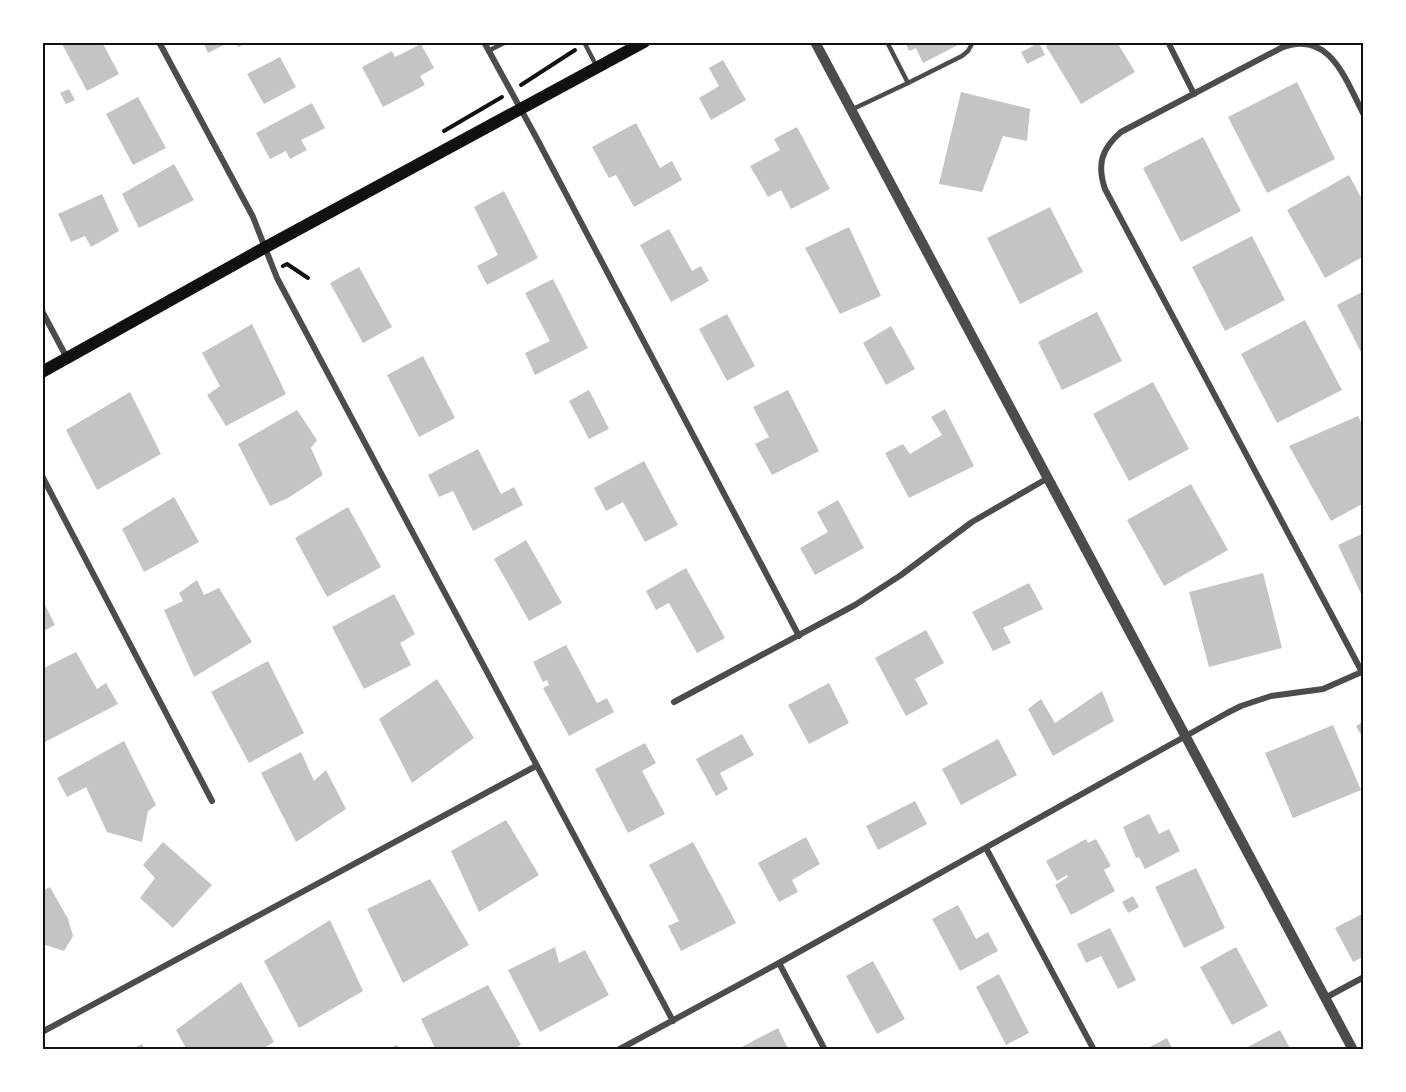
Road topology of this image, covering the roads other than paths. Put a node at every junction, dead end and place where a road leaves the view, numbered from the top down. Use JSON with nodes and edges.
{"nodes":[{"id":1,"x":159,"y":42,"type":"edge"},
{"id":2,"x":484,"y":42,"type":"edge"},
{"id":3,"x":506,"y":42,"type":"edge"},
{"id":4,"x":584,"y":42,"type":"edge"},
{"id":5,"x":644,"y":42,"type":"edge"},
{"id":6,"x":815,"y":42,"type":"edge"},
{"id":7,"x":887,"y":42,"type":"edge"},
{"id":8,"x":973,"y":42,"type":"edge"},
{"id":9,"x":1168,"y":42,"type":"edge"},
{"id":10,"x":626,"y":46,"type":"edge"},
{"id":11,"x":488,"y":51,"type":"junction"},
{"id":12,"x":597,"y":67,"type":"junction"},
{"id":13,"x":908,"y":83,"type":"junction"},
{"id":14,"x":1194,"y":94,"type":"junction"},
{"id":15,"x":520,"y":109,"type":"junction"},
{"id":16,"x":850,"y":111,"type":"junction"},
{"id":17,"x":1364,"y":115,"type":"edge"},
{"id":18,"x":264,"y":248,"type":"junction"},
{"id":19,"x":42,"y":311,"type":"edge"},
{"id":20,"x":67,"y":358,"type":"junction"},
{"id":21,"x":42,"y":372,"type":"edge"},
{"id":22,"x":42,"y":476,"type":"edge"},
{"id":23,"x":1048,"y":478,"type":"junction"},
{"id":24,"x":799,"y":636,"type":"junction"},
{"id":25,"x":1363,"y":671,"type":"edge"},
{"id":26,"x":674,"y":702,"type":"dead end"},
{"id":27,"x":1185,"y":735,"type":"junction"},
{"id":28,"x":536,"y":766,"type":"junction"},
{"id":29,"x":212,"y":801,"type":"dead end"},
{"id":30,"x":986,"y":848,"type":"junction"},
{"id":31,"x":779,"y":963,"type":"junction"},
{"id":32,"x":1364,"y":977,"type":"edge"},
{"id":33,"x":1325,"y":998,"type":"junction"},
{"id":34,"x":673,"y":1021,"type":"junction"},
{"id":35,"x":42,"y":1032,"type":"edge"},
{"id":36,"x":618,"y":1050,"type":"edge"},
{"id":37,"x":825,"y":1050,"type":"edge"},
{"id":38,"x":1094,"y":1050,"type":"edge"},
{"id":39,"x":1353,"y":1050,"type":"edge"}],
"edges":[{"from":1,"to":18,"type":"street"},
{"from":2,"to":11,"type":"street"},
{"from":3,"to":11,"type":"lane"},
{"from":4,"to":12,"type":"lane"},
{"from":5,"to":10,"type":"main road"},
{"from":6,"to":16,"type":"street"},
{"from":7,"to":13,"type":"lane"},
{"from":8,"to":13,"type":"lane"},
{"from":9,"to":14,"type":"street"},
{"from":10,"to":12,"type":"main road"},
{"from":11,"to":15,"type":"street"},
{"from":12,"to":15,"type":"main road"},
{"from":13,"to":16,"type":"lane"},
{"from":14,"to":17,"type":"street"},
{"from":14,"to":25,"type":"street"},
{"from":15,"to":18,"type":"main road"},
{"from":15,"to":24,"type":"street"},
{"from":16,"to":23,"type":"street"},
{"from":18,"to":20,"type":"main road"},
{"from":18,"to":28,"type":"street"},
{"from":19,"to":20,"type":"street"},
{"from":20,"to":21,"type":"main road"},
{"from":22,"to":29,"type":"street"},
{"from":23,"to":24,"type":"street"},
{"from":23,"to":27,"type":"street"},
{"from":24,"to":26,"type":"street"},
{"from":25,"to":27,"type":"street"},
{"from":27,"to":30,"type":"street"},
{"from":27,"to":33,"type":"street"},
{"from":28,"to":34,"type":"street"},
{"from":28,"to":35,"type":"street"},
{"from":30,"to":31,"type":"street"},
{"from":30,"to":38,"type":"street"},
{"from":31,"to":34,"type":"street"},
{"from":31,"to":37,"type":"street"},
{"from":32,"to":33,"type":"street"},
{"from":33,"to":39,"type":"street"},
{"from":34,"to":36,"type":"street"}]}
